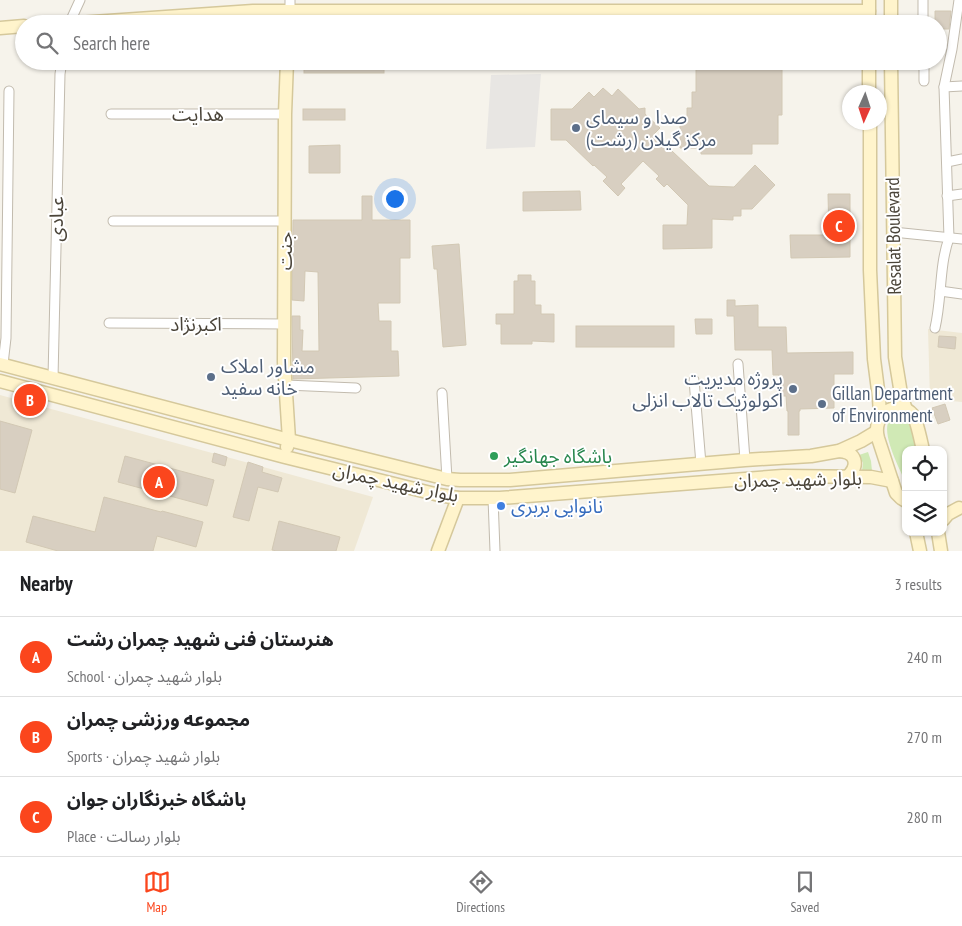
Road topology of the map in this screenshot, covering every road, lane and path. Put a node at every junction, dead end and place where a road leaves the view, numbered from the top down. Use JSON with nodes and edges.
{"nodes":[{"id":1,"x":80,"y":0,"type":"edge"},
{"id":2,"x":891,"y":0,"type":"edge"},
{"id":3,"x":923,"y":0,"type":"edge"},
{"id":4,"x":959,"y":0,"type":"edge"},
{"id":5,"x":290,"y":12,"type":"edge"},
{"id":6,"x":869,"y":12,"type":"edge"},
{"id":7,"x":73,"y":15,"type":"edge"},
{"id":8,"x":196,"y":15,"type":"edge"},
{"id":9,"x":891,"y":15,"type":"edge"},
{"id":10,"x":923,"y":15,"type":"edge"},
{"id":11,"x":960,"y":15,"type":"edge"},
{"id":12,"x":15,"y":27,"type":"edge"},
{"id":13,"x":0,"y":28,"type":"edge"},
{"id":14,"x":61,"y":70,"type":"edge"},
{"id":15,"x":287,"y":70,"type":"edge"},
{"id":16,"x":869,"y":70,"type":"edge"},
{"id":17,"x":892,"y":70,"type":"edge"},
{"id":18,"x":924,"y":70,"type":"edge"},
{"id":19,"x":924,"y":81,"type":"dead end"},
{"id":20,"x":870,"y":85,"type":"edge"},
{"id":21,"x":944,"y":86,"type":"junction"},
{"id":22,"x":962,"y":86,"type":"edge"},
{"id":23,"x":9,"y":91,"type":"dead end"},
{"id":24,"x":111,"y":114,"type":"dead end"},
{"id":25,"x":285,"y":114,"type":"junction"},
{"id":26,"x":870,"y":130,"type":"edge"},
{"id":27,"x":962,"y":159,"type":"edge"},
{"id":28,"x":947,"y":162,"type":"junction"},
{"id":29,"x":870,"y":191,"type":"junction"},
{"id":30,"x":892,"y":191,"type":"junction"},
{"id":31,"x":962,"y":194,"type":"edge"},
{"id":32,"x":947,"y":196,"type":"junction"},
{"id":33,"x":114,"y":221,"type":"dead end"},
{"id":34,"x":285,"y":221,"type":"junction"},
{"id":35,"x":892,"y":232,"type":"junction"},
{"id":36,"x":949,"y":238,"type":"junction"},
{"id":37,"x":962,"y":239,"type":"edge"},
{"id":38,"x":940,"y":292,"type":"junction"},
{"id":39,"x":962,"y":294,"type":"edge"},
{"id":40,"x":108,"y":323,"type":"dead end"},
{"id":41,"x":284,"y":324,"type":"junction"},
{"id":42,"x":935,"y":328,"type":"dead end"},
{"id":43,"x":895,"y":357,"type":"junction"},
{"id":44,"x":874,"y":359,"type":"junction"},
{"id":45,"x":1,"y":364,"type":"edge"},
{"id":46,"x":738,"y":364,"type":"dead end"},
{"id":47,"x":53,"y":378,"type":"junction"},
{"id":48,"x":694,"y":380,"type":"dead end"},
{"id":49,"x":0,"y":382,"type":"edge"},
{"id":50,"x":286,"y":385,"type":"junction"},
{"id":51,"x":356,"y":388,"type":"dead end"},
{"id":52,"x":442,"y":393,"type":"dead end"},
{"id":53,"x":906,"y":410,"type":"junction"},
{"id":54,"x":880,"y":416,"type":"junction"},
{"id":55,"x":232,"y":425,"type":"junction"},
{"id":56,"x":876,"y":432,"type":"junction"},
{"id":57,"x":289,"y":440,"type":"junction"},
{"id":58,"x":228,"y":442,"type":"junction"},
{"id":59,"x":922,"y":446,"type":"edge"},
{"id":60,"x":838,"y":451,"type":"junction"},
{"id":61,"x":285,"y":457,"type":"junction"},
{"id":62,"x":745,"y":460,"type":"junction"},
{"id":63,"x":701,"y":464,"type":"junction"},
{"id":64,"x":847,"y":477,"type":"junction"},
{"id":65,"x":446,"y":479,"type":"junction"},
{"id":66,"x":892,"y":480,"type":"junction"},
{"id":67,"x":458,"y":498,"type":"junction"},
{"id":68,"x":493,"y":498,"type":"junction"},
{"id":69,"x":902,"y":499,"type":"edge"},
{"id":70,"x":947,"y":505,"type":"edge"},
{"id":71,"x":960,"y":508,"type":"edge"},
{"id":72,"x":947,"y":515,"type":"edge"},
{"id":73,"x":917,"y":536,"type":"edge"},
{"id":74,"x":938,"y":536,"type":"edge"},
{"id":75,"x":438,"y":551,"type":"edge"},
{"id":76,"x":495,"y":551,"type":"edge"},
{"id":77,"x":920,"y":551,"type":"edge"},
{"id":78,"x":941,"y":551,"type":"edge"}],
"edges":[{"from":1,"to":7,"type":"street"},
{"from":2,"to":9,"type":"main road"},
{"from":3,"to":10,"type":"street"},
{"from":4,"to":11,"type":"street"},
{"from":5,"to":6,"type":"main road"},
{"from":5,"to":8,"type":"main road"},
{"from":11,"to":21,"type":"street"},
{"from":12,"to":13,"type":"main road"},
{"from":14,"to":47,"type":"street","name":"عبادی"},
{"from":15,"to":25,"type":"main road","name":"جنت"},
{"from":16,"to":20,"type":"main road"},
{"from":17,"to":30,"type":"main road","name":"Resalat Boulevard"},
{"from":18,"to":19,"type":"street"},
{"from":21,"to":22,"type":"street"},
{"from":21,"to":28,"type":"street"},
{"from":23,"to":45,"type":"street"},
{"from":24,"to":25,"type":"street","name":"هدایت"},
{"from":25,"to":34,"type":"main road","name":"جنت"},
{"from":26,"to":29,"type":"main road"},
{"from":27,"to":28,"type":"street"},
{"from":28,"to":32,"type":"street"},
{"from":29,"to":30,"type":"main road"},
{"from":29,"to":44,"type":"main road"},
{"from":30,"to":35,"type":"main road","name":"Resalat Boulevard"},
{"from":31,"to":32,"type":"street"},
{"from":32,"to":36,"type":"street"},
{"from":33,"to":34,"type":"street"},
{"from":34,"to":41,"type":"main road","name":"جنت"},
{"from":35,"to":36,"type":"street"},
{"from":35,"to":43,"type":"main road","name":"Resalat Boulevard"},
{"from":36,"to":37,"type":"street"},
{"from":36,"to":38,"type":"street"},
{"from":38,"to":39,"type":"street"},
{"from":38,"to":42,"type":"street"},
{"from":40,"to":41,"type":"street","name":"اکبرنژاد"},
{"from":41,"to":50,"type":"main road","name":"جنت"},
{"from":43,"to":44,"type":"main road"},
{"from":43,"to":53,"type":"main road","name":"Resalat Boulevard"},
{"from":44,"to":54,"type":"main road"},
{"from":45,"to":47,"type":"main road","name":"بلوار شهید چمران"},
{"from":46,"to":62,"type":"street"},
{"from":47,"to":55,"type":"main road","name":"بلوار شهید چمران"},
{"from":48,"to":63,"type":"street"},
{"from":49,"to":58,"type":"main road","name":"بلوار شهید چمران"},
{"from":50,"to":51,"type":"street"},
{"from":50,"to":57,"type":"main road","name":"جنت"},
{"from":52,"to":65,"type":"street"},
{"from":53,"to":54,"type":"main road"},
{"from":53,"to":59,"type":"main road","name":"Resalat Boulevard"},
{"from":54,"to":56,"type":"main road"},
{"from":55,"to":57,"type":"main road","name":"بلوار شهید چمران"},
{"from":55,"to":58,"type":"main road"},
{"from":56,"to":60,"type":"main road","name":"بلوار شهید چمران"},
{"from":56,"to":66,"type":"main road"},
{"from":57,"to":61,"type":"main road","name":"جنت"},
{"from":57,"to":65,"type":"main road","name":"بلوار شهید چمران"},
{"from":58,"to":61,"type":"main road","name":"بلوار شهید چمران"},
{"from":60,"to":62,"type":"main road","name":"بلوار شهید چمران"},
{"from":60,"to":64,"type":"main road"},
{"from":61,"to":67,"type":"main road","name":"بلوار شهید چمران"},
{"from":62,"to":63,"type":"main road","name":"بلوار شهید چمران"},
{"from":63,"to":65,"type":"main road","name":"بلوار شهید چمران"},
{"from":64,"to":66,"type":"main road","name":"بلوار شهید چمران"},
{"from":64,"to":68,"type":"main road","name":"بلوار شهید چمران"},
{"from":66,"to":69,"type":"main road"},
{"from":67,"to":68,"type":"main road","name":"بلوار شهید چمران"},
{"from":67,"to":75,"type":"main road"},
{"from":68,"to":76,"type":"street"},
{"from":70,"to":71,"type":"main road"},
{"from":71,"to":72,"type":"main road"},
{"from":73,"to":77,"type":"main road"},
{"from":74,"to":78,"type":"main road"}]}
